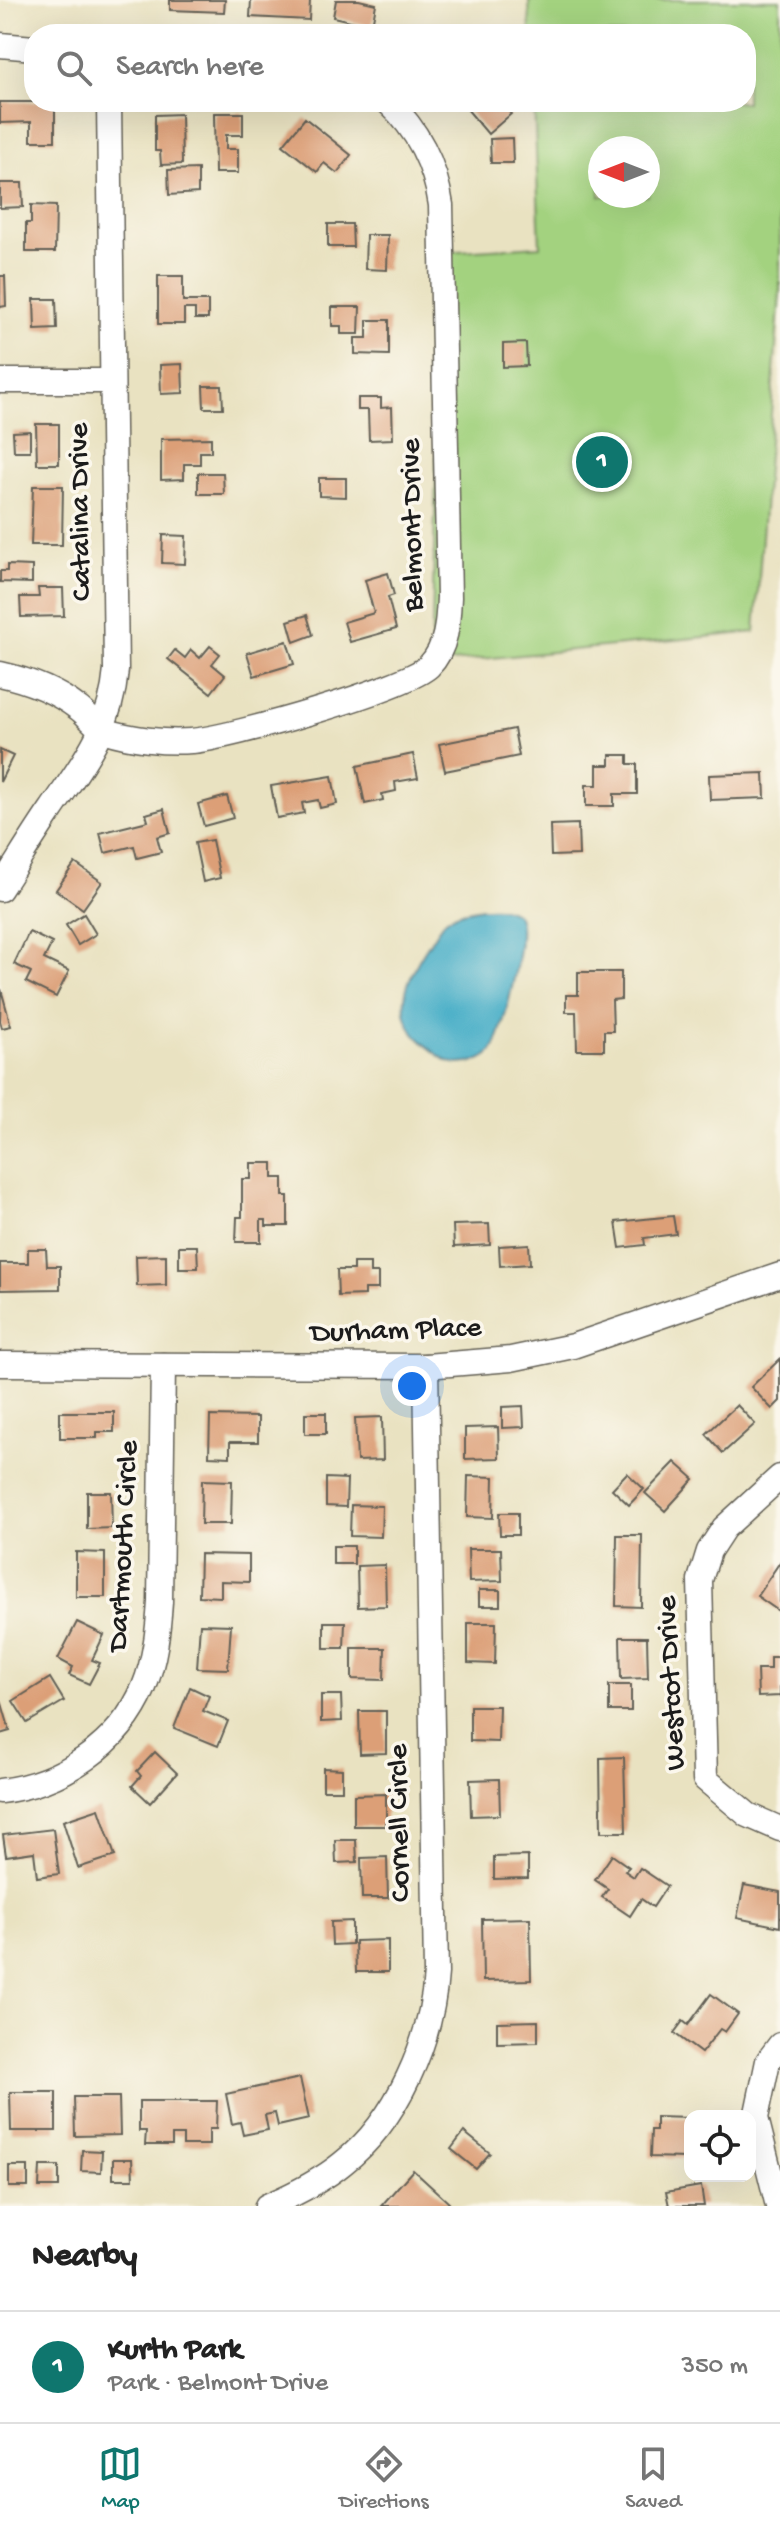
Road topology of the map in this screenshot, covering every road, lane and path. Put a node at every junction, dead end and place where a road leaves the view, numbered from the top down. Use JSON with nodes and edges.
{"nodes":[{"id":1,"x":0,"y":45,"type":"edge"},
{"id":2,"x":24,"y":47,"type":"edge"},
{"id":3,"x":109,"y":112,"type":"edge"},
{"id":4,"x":397,"y":112,"type":"edge"},
{"id":5,"x":0,"y":381,"type":"edge"},
{"id":6,"x":111,"y":381,"type":"junction"},
{"id":7,"x":0,"y":674,"type":"edge"},
{"id":8,"x":103,"y":730,"type":"junction"},
{"id":9,"x":0,"y":889,"type":"edge"},
{"id":10,"x":780,"y":1275,"type":"edge"},
{"id":11,"x":0,"y":1364,"type":"edge"},
{"id":12,"x":163,"y":1365,"type":"junction"},
{"id":13,"x":426,"y":1366,"type":"junction"},
{"id":14,"x":780,"y":1477,"type":"edge"},
{"id":15,"x":0,"y":1791,"type":"edge"},
{"id":16,"x":780,"y":1829,"type":"edge"},
{"id":17,"x":780,"y":2045,"type":"edge"},
{"id":18,"x":267,"y":2206,"type":"edge"},
{"id":19,"x":778,"y":2206,"type":"edge"}],
"edges":[{"from":1,"to":2,"type":"street"},
{"from":3,"to":6,"type":"street","name":"Catalina Drive"},
{"from":4,"to":8,"type":"street","name":"Belmont Drive"},
{"from":5,"to":6,"type":"street"},
{"from":6,"to":8,"type":"street","name":"Catalina Drive"},
{"from":7,"to":8,"type":"street"},
{"from":8,"to":9,"type":"street","name":"Catalina Drive"},
{"from":10,"to":13,"type":"street","name":"Durham Place"},
{"from":11,"to":12,"type":"street","name":"Durham Place"},
{"from":12,"to":13,"type":"street","name":"Durham Place"},
{"from":12,"to":15,"type":"street","name":"Dartmouth Circle"},
{"from":13,"to":18,"type":"street","name":"Cornell Circle"},
{"from":14,"to":16,"type":"street","name":"Westcot Drive"},
{"from":17,"to":19,"type":"street"}]}
